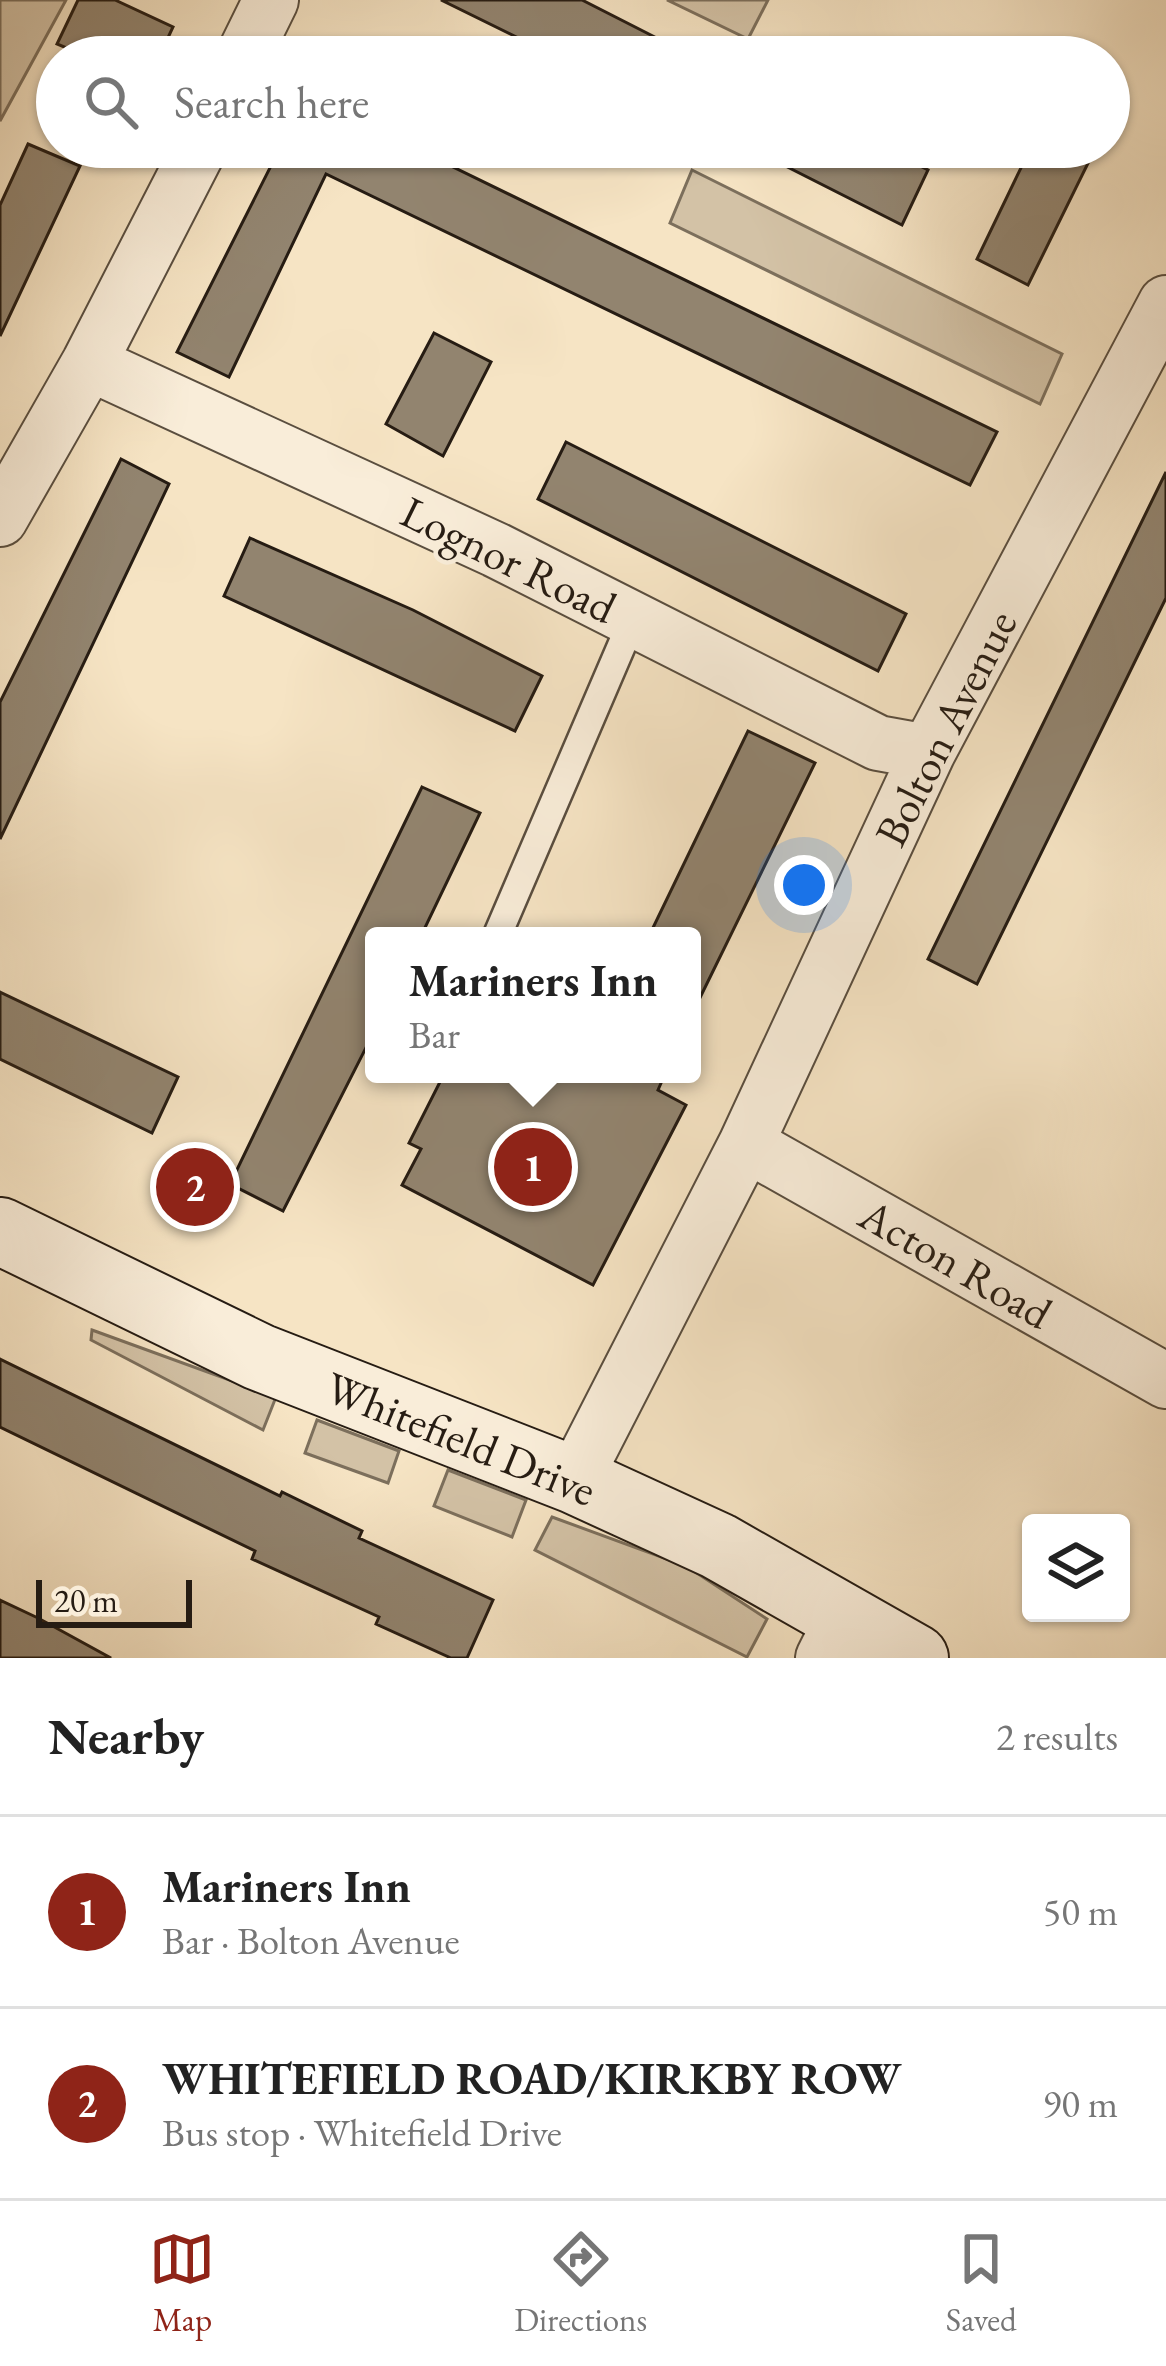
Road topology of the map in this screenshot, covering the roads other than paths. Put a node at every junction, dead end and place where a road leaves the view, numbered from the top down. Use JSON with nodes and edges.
{"nodes":[{"id":1,"x":271,"y":0,"type":"edge"},
{"id":2,"x":253,"y":36,"type":"edge"},
{"id":3,"x":189,"y":168,"type":"edge"},
{"id":4,"x":1166,"y":303,"type":"edge"},
{"id":5,"x":89,"y":363,"type":"junction"},
{"id":6,"x":0,"y":519,"type":"edge"},
{"id":7,"x":633,"y":619,"type":"junction"},
{"id":8,"x":928,"y":752,"type":"junction"},
{"id":9,"x":501,"y":927,"type":"edge"},
{"id":10,"x":746,"y":1144,"type":"junction"},
{"id":11,"x":0,"y":1231,"type":"edge"},
{"id":12,"x":1162,"y":1369,"type":"edge"},
{"id":13,"x":574,"y":1480,"type":"junction"},
{"id":14,"x":833,"y":1638,"type":"edge"},
{"id":15,"x":915,"y":1658,"type":"edge"}],
"edges":[{"from":1,"to":2,"type":"street"},
{"from":3,"to":5,"type":"street"},
{"from":4,"to":8,"type":"street","name":"Bolton Avenue"},
{"from":5,"to":6,"type":"street"},
{"from":5,"to":7,"type":"street","name":"Lognor Road"},
{"from":7,"to":8,"type":"street","name":"Lognor Road"},
{"from":7,"to":9,"type":"lane"},
{"from":8,"to":10,"type":"street","name":"Bolton Avenue"},
{"from":10,"to":12,"type":"street","name":"Acton Road"},
{"from":10,"to":13,"type":"street","name":"Bolton Avenue"},
{"from":11,"to":13,"type":"main road","name":"Whitefield Drive"},
{"from":13,"to":14,"type":"main road","name":"Whitefield Drive"},
{"from":14,"to":15,"type":"main road","name":"Whitefield Drive"}]}
